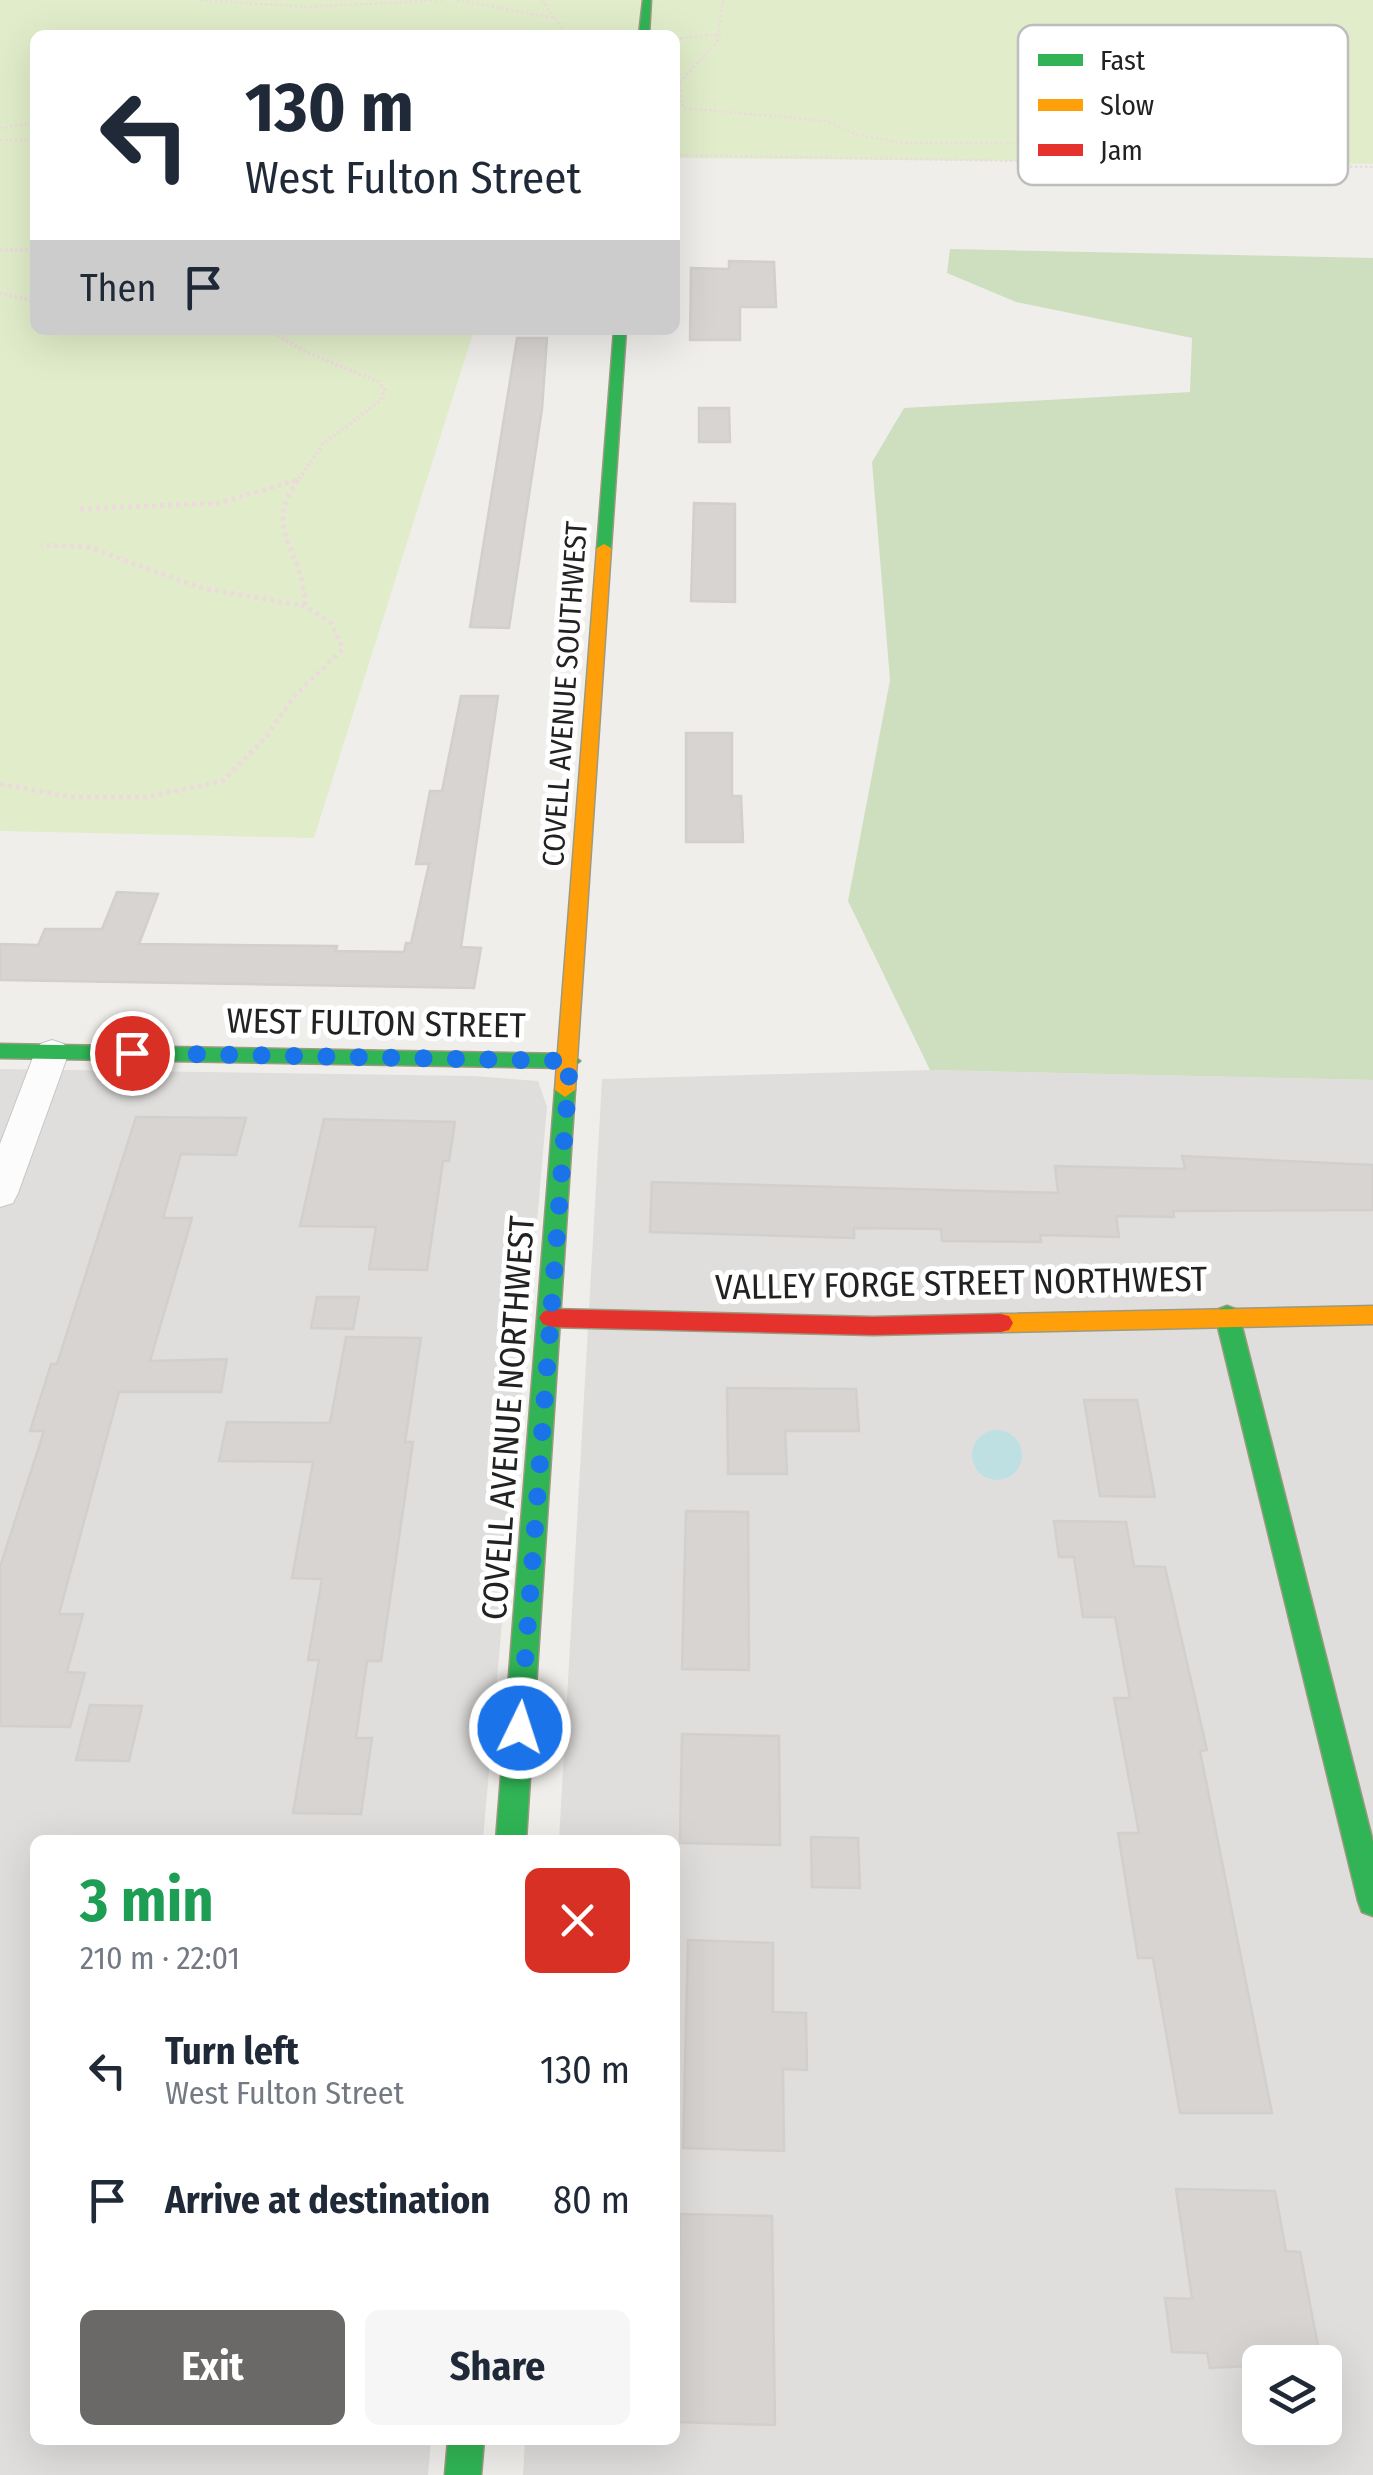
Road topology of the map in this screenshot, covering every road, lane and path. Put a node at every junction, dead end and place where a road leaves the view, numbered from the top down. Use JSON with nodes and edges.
{"nodes":[{"id":1,"x":200,"y":0,"type":"edge"},
{"id":2,"x":442,"y":0,"type":"edge"},
{"id":3,"x":457,"y":0,"type":"edge"},
{"id":4,"x":541,"y":0,"type":"edge"},
{"id":5,"x":646,"y":0,"type":"edge"},
{"id":6,"x":723,"y":0,"type":"edge"},
{"id":7,"x":555,"y":18,"type":"junction"},
{"id":8,"x":564,"y":30,"type":"edge"},
{"id":9,"x":644,"y":30,"type":"edge"},
{"id":10,"x":720,"y":34,"type":"junction"},
{"id":11,"x":680,"y":38,"type":"edge"},
{"id":12,"x":680,"y":83,"type":"edge"},
{"id":13,"x":680,"y":90,"type":"edge"},
{"id":14,"x":30,"y":123,"type":"edge"},
{"id":15,"x":0,"y":128,"type":"edge"},
{"id":16,"x":0,"y":140,"type":"edge"},
{"id":17,"x":30,"y":140,"type":"edge"},
{"id":18,"x":1018,"y":143,"type":"edge"},
{"id":19,"x":680,"y":155,"type":"edge"},
{"id":20,"x":1018,"y":161,"type":"edge"},
{"id":21,"x":1348,"y":167,"type":"edge"},
{"id":22,"x":1373,"y":167,"type":"edge"},
{"id":23,"x":0,"y":250,"type":"edge"},
{"id":24,"x":30,"y":250,"type":"edge"},
{"id":25,"x":0,"y":294,"type":"edge"},
{"id":26,"x":30,"y":300,"type":"edge"},
{"id":27,"x":277,"y":335,"type":"edge"},
{"id":28,"x":620,"y":335,"type":"edge"},
{"id":29,"x":299,"y":479,"type":"junction"},
{"id":30,"x":80,"y":509,"type":"dead end"},
{"id":31,"x":42,"y":545,"type":"dead end"},
{"id":32,"x":305,"y":606,"type":"junction"},
{"id":33,"x":0,"y":784,"type":"edge"},
{"id":34,"x":0,"y":1050,"type":"edge"},
{"id":35,"x":52,"y":1052,"type":"junction"},
{"id":36,"x":570,"y":1061,"type":"junction"},
{"id":37,"x":0,"y":1192,"type":"edge"},
{"id":38,"x":1227,"y":1315,"type":"junction"},
{"id":39,"x":1373,"y":1315,"type":"edge"},
{"id":40,"x":551,"y":1318,"type":"junction"},
{"id":41,"x":511,"y":1835,"type":"edge"},
{"id":42,"x":1373,"y":1901,"type":"edge"},
{"id":43,"x":466,"y":2445,"type":"edge"},
{"id":44,"x":463,"y":2475,"type":"edge"}],
"edges":[{"from":1,"to":2,"type":"path"},
{"from":3,"to":7,"type":"path"},
{"from":4,"to":7,"type":"path"},
{"from":5,"to":9,"type":"street"},
{"from":6,"to":10,"type":"path"},
{"from":7,"to":8,"type":"path"},
{"from":10,"to":11,"type":"path"},
{"from":10,"to":12,"type":"path"},
{"from":13,"to":18,"type":"path"},
{"from":14,"to":15,"type":"path"},
{"from":16,"to":17,"type":"path"},
{"from":19,"to":20,"type":"path"},
{"from":21,"to":22,"type":"path"},
{"from":23,"to":24,"type":"path"},
{"from":25,"to":26,"type":"path"},
{"from":27,"to":29,"type":"path"},
{"from":28,"to":36,"type":"street","name":"COVELL AVENUE SOUTHWEST"},
{"from":29,"to":30,"type":"path"},
{"from":29,"to":32,"type":"path"},
{"from":31,"to":32,"type":"path"},
{"from":32,"to":33,"type":"path"},
{"from":34,"to":35,"type":"street","name":"WEST FULTON STREET"},
{"from":35,"to":36,"type":"street","name":"WEST FULTON STREET"},
{"from":35,"to":37,"type":"street"},
{"from":36,"to":40,"type":"street","name":"COVELL AVENUE NORTHWEST"},
{"from":38,"to":39,"type":"street","name":"VALLEY FORGE STREET NORTHWEST"},
{"from":38,"to":40,"type":"street","name":"VALLEY FORGE STREET NORTHWEST"},
{"from":38,"to":42,"type":"street"},
{"from":40,"to":41,"type":"street","name":"COVELL AVENUE NORTHWEST"},
{"from":43,"to":44,"type":"street"}]}
